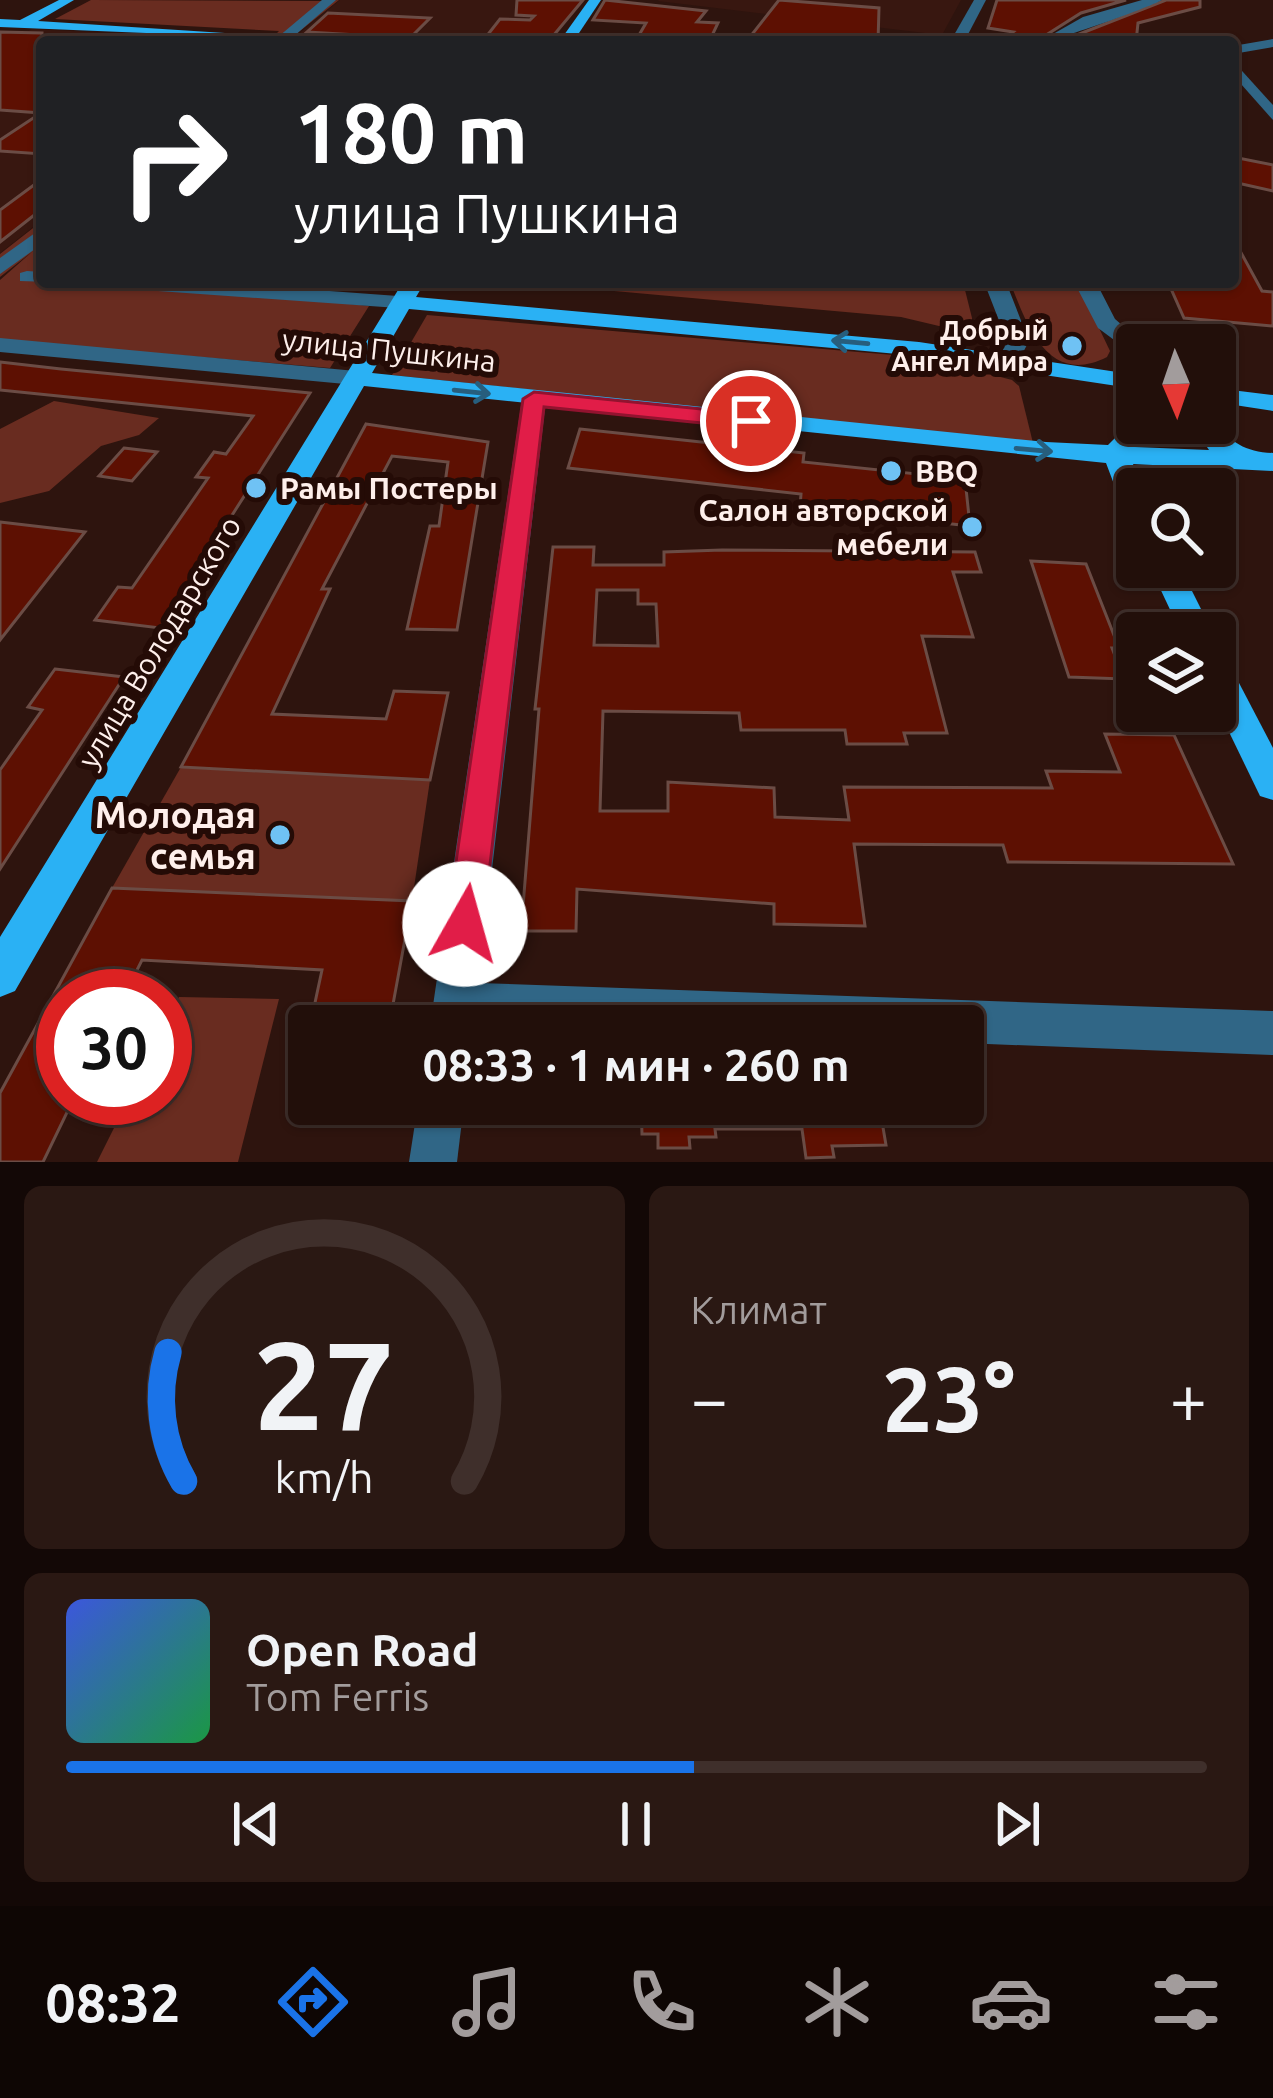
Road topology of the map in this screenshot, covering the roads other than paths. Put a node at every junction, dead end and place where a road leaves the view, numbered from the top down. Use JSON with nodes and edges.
{"nodes":[{"id":1,"x":68,"y":0,"type":"edge"},
{"id":2,"x":330,"y":0,"type":"edge"},
{"id":3,"x":595,"y":0,"type":"edge"},
{"id":4,"x":980,"y":0,"type":"edge"},
{"id":5,"x":1156,"y":0,"type":"edge"},
{"id":6,"x":0,"y":23,"type":"edge"},
{"id":7,"x":22,"y":24,"type":"junction"},
{"id":8,"x":0,"y":36,"type":"edge"},
{"id":9,"x":216,"y":36,"type":"edge"},
{"id":10,"x":286,"y":36,"type":"edge"},
{"id":11,"x":570,"y":36,"type":"edge"},
{"id":12,"x":960,"y":36,"type":"edge"},
{"id":13,"x":1057,"y":36,"type":"edge"},
{"id":14,"x":1273,"y":43,"type":"edge"},
{"id":15,"x":1239,"y":49,"type":"edge"},
{"id":16,"x":1239,"y":71,"type":"edge"},
{"id":17,"x":1253,"y":87,"type":"junction"},
{"id":18,"x":1273,"y":87,"type":"edge"},
{"id":19,"x":1273,"y":115,"type":"edge"},
{"id":20,"x":36,"y":238,"type":"edge"},
{"id":21,"x":0,"y":268,"type":"edge"},
{"id":22,"x":201,"y":288,"type":"edge"},
{"id":23,"x":409,"y":288,"type":"edge"},
{"id":24,"x":997,"y":288,"type":"edge"},
{"id":25,"x":1087,"y":288,"type":"edge"},
{"id":26,"x":398,"y":302,"type":"junction"},
{"id":27,"x":1116,"y":331,"type":"edge"},
{"id":28,"x":0,"y":345,"type":"edge"},
{"id":29,"x":1008,"y":361,"type":"junction"},
{"id":30,"x":356,"y":378,"type":"junction"},
{"id":31,"x":1116,"y":379,"type":"edge"},
{"id":32,"x":534,"y":399,"type":"junction"},
{"id":33,"x":1236,"y":399,"type":"edge"},
{"id":34,"x":1273,"y":403,"type":"edge"},
{"id":35,"x":1123,"y":444,"type":"edge"},
{"id":36,"x":1222,"y":444,"type":"edge"},
{"id":37,"x":1116,"y":453,"type":"junction"},
{"id":38,"x":1262,"y":461,"type":"edge"},
{"id":39,"x":1122,"y":468,"type":"edge"},
{"id":40,"x":1236,"y":711,"type":"edge"},
{"id":41,"x":1273,"y":784,"type":"edge"},
{"id":42,"x":0,"y":976,"type":"edge"},
{"id":43,"x":454,"y":1005,"type":"edge"},
{"id":44,"x":984,"y":1027,"type":"edge"},
{"id":45,"x":1273,"y":1034,"type":"edge"},
{"id":46,"x":438,"y":1125,"type":"edge"},
{"id":47,"x":433,"y":1162,"type":"edge"}],
"edges":[{"from":1,"to":7,"type":"main road"},
{"from":2,"to":10,"type":"street"},
{"from":3,"to":11,"type":"main road"},
{"from":4,"to":12,"type":"street"},
{"from":5,"to":13,"type":"street"},
{"from":6,"to":7,"type":"main road"},
{"from":7,"to":8,"type":"main road"},
{"from":7,"to":9,"type":"main road"},
{"from":14,"to":15,"type":"street"},
{"from":16,"to":17,"type":"street"},
{"from":17,"to":18,"type":"street"},
{"from":17,"to":19,"type":"street"},
{"from":20,"to":21,"type":"street"},
{"from":22,"to":26,"type":"street","name":"улица Пушкина"},
{"from":23,"to":26,"type":"main road","name":"улица Володарского"},
{"from":24,"to":29,"type":"street"},
{"from":25,"to":27,"type":"street"},
{"from":29,"to":26,"type":"main road","name":"улица Пушкина","one_way":true},
{"from":26,"to":30,"type":"main road","name":"улица Володарского"},
{"from":28,"to":30,"type":"street","name":"улица Пушкина"},
{"from":29,"to":31,"type":"main road","name":"улица Пушкина"},
{"from":30,"to":32,"type":"main road","name":"улица Пушкина","one_way":true},
{"from":30,"to":42,"type":"main road","name":"улица Володарского"},
{"from":32,"to":37,"type":"main road","name":"улица Пушкина","one_way":true},
{"from":32,"to":43,"type":"street"},
{"from":33,"to":34,"type":"main road"},
{"from":35,"to":37,"type":"main road"},
{"from":36,"to":38,"type":"main road"},
{"from":37,"to":38,"type":"main road","name":"улица Пушкина"},
{"from":37,"to":39,"type":"main road"},
{"from":40,"to":41,"type":"main road"},
{"from":44,"to":45,"type":"street"},
{"from":46,"to":47,"type":"street"}]}
